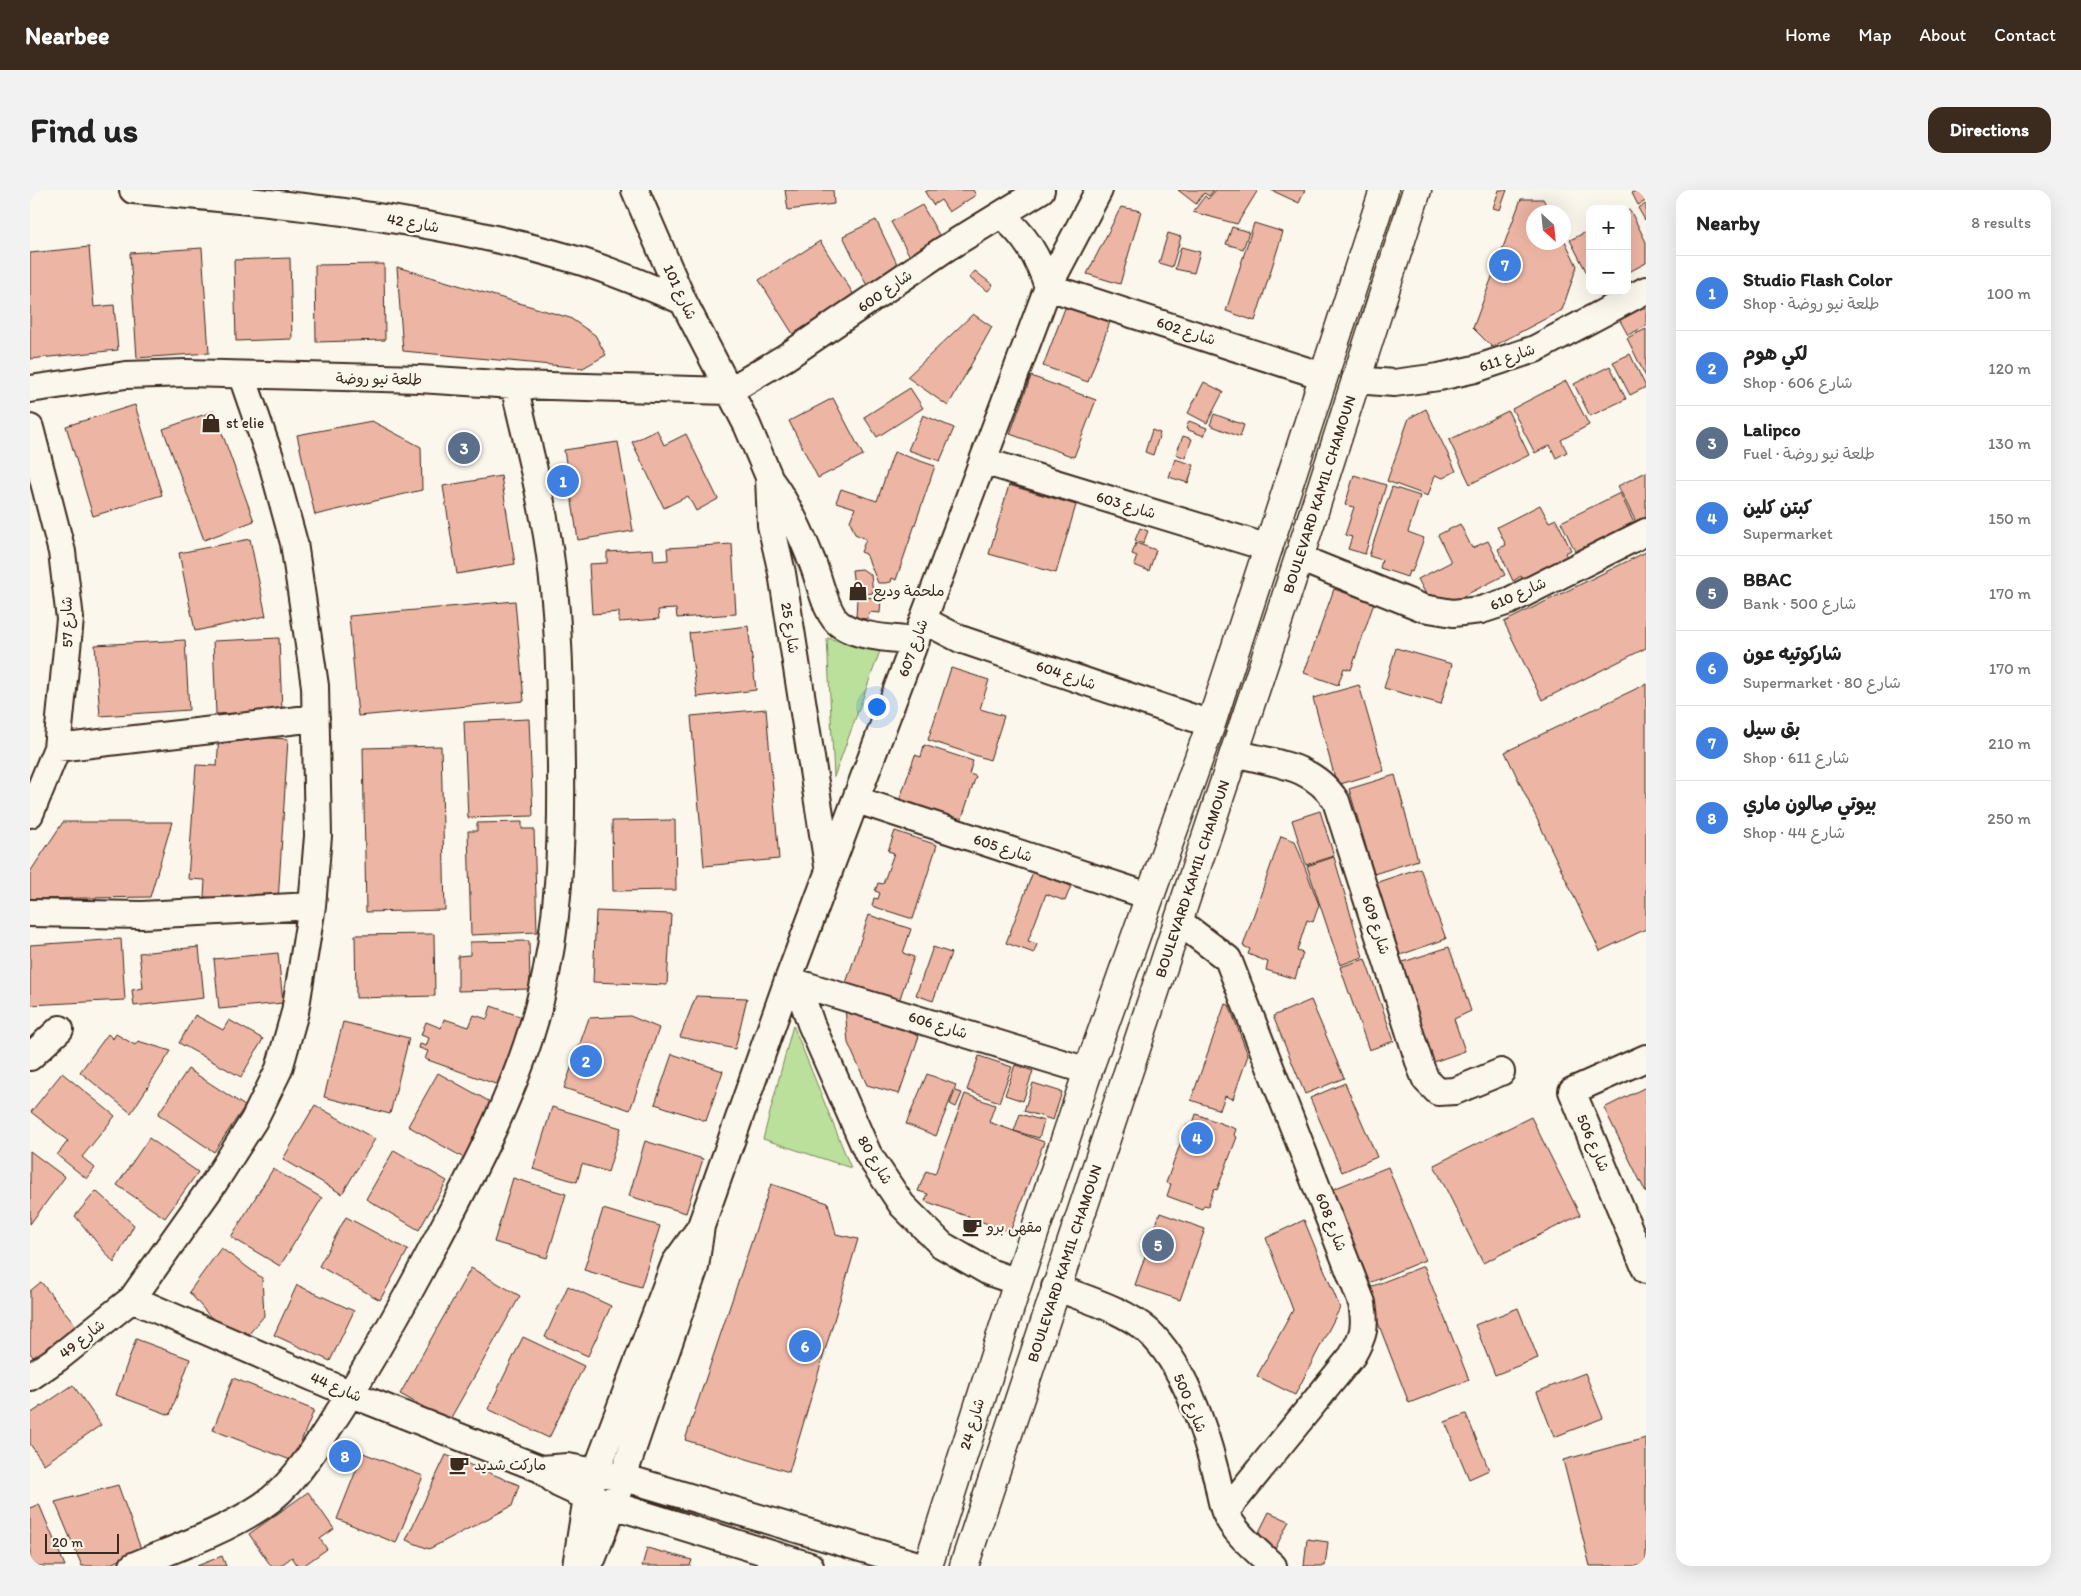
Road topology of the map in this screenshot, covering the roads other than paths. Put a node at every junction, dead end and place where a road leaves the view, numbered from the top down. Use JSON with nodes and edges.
{"nodes":[{"id":1,"x":133,"y":190,"type":"edge"},
{"id":2,"x":635,"y":190,"type":"edge"},
{"id":3,"x":1041,"y":190,"type":"edge"},
{"id":4,"x":1099,"y":190,"type":"edge"},
{"id":5,"x":1384,"y":190,"type":"edge"},
{"id":6,"x":1417,"y":190,"type":"edge"},
{"id":7,"x":1000,"y":215,"type":"junction"},
{"id":8,"x":1048,"y":286,"type":"junction"},
{"id":9,"x":1646,"y":290,"type":"edge"},
{"id":10,"x":683,"y":301,"type":"junction"},
{"id":11,"x":242,"y":376,"type":"junction"},
{"id":12,"x":1323,"y":376,"type":"junction"},
{"id":13,"x":1355,"y":380,"type":"junction"},
{"id":14,"x":514,"y":385,"type":"junction"},
{"id":15,"x":30,"y":389,"type":"edge"},
{"id":16,"x":729,"y":391,"type":"junction"},
{"id":17,"x":30,"y":428,"type":"edge"},
{"id":18,"x":983,"y":461,"type":"junction"},
{"id":19,"x":769,"y":477,"type":"junction"},
{"id":20,"x":1646,"y":532,"type":"edge"},
{"id":21,"x":1269,"y":548,"type":"junction"},
{"id":22,"x":1299,"y":558,"type":"junction"},
{"id":23,"x":920,"y":631,"type":"junction"},
{"id":24,"x":316,"y":718,"type":"junction"},
{"id":25,"x":1211,"y":724,"type":"junction"},
{"id":26,"x":57,"y":748,"type":"junction"},
{"id":27,"x":1235,"y":753,"type":"junction"},
{"id":28,"x":857,"y":800,"type":"junction"},
{"id":29,"x":30,"y":814,"type":"edge"},
{"id":30,"x":830,"y":873,"type":"junction"},
{"id":31,"x":1149,"y":896,"type":"junction"},
{"id":32,"x":312,"y":906,"type":"junction"},
{"id":33,"x":30,"y":913,"type":"edge"},
{"id":34,"x":1178,"y":922,"type":"junction"},
{"id":35,"x":792,"y":981,"type":"junction"},
{"id":36,"x":60,"y":1029,"type":"dead end"},
{"id":37,"x":30,"y":1057,"type":"edge"},
{"id":38,"x":1646,"y":1058,"type":"edge"},
{"id":39,"x":1088,"y":1071,"type":"junction"},
{"id":40,"x":1501,"y":1072,"type":"dead end"},
{"id":41,"x":701,"y":1226,"type":"junction"},
{"id":42,"x":1646,"y":1270,"type":"edge"},
{"id":43,"x":1018,"y":1282,"type":"junction"},
{"id":44,"x":1055,"y":1287,"type":"junction"},
{"id":45,"x":132,"y":1299,"type":"junction"},
{"id":46,"x":30,"y":1377,"type":"edge"},
{"id":47,"x":351,"y":1394,"type":"junction"},
{"id":48,"x":541,"y":1469,"type":"junction"},
{"id":49,"x":596,"y":1472,"type":"junction"},
{"id":50,"x":622,"y":1477,"type":"junction"},
{"id":51,"x":587,"y":1497,"type":"junction"},
{"id":52,"x":613,"y":1506,"type":"junction"},
{"id":53,"x":1225,"y":1512,"type":"junction"},
{"id":54,"x":133,"y":1566,"type":"edge"},
{"id":55,"x":576,"y":1566,"type":"edge"},
{"id":56,"x":587,"y":1566,"type":"edge"},
{"id":57,"x":810,"y":1566,"type":"edge"},
{"id":58,"x":921,"y":1566,"type":"edge"},
{"id":59,"x":928,"y":1566,"type":"edge"},
{"id":60,"x":964,"y":1566,"type":"edge"},
{"id":61,"x":1273,"y":1566,"type":"edge"}],
"edges":[{"from":1,"to":10,"type":"street","name":"شارع 42"},
{"from":2,"to":10,"type":"street","name":"شارع 101"},
{"from":3,"to":7,"type":"street","name":"شارع 600"},
{"from":4,"to":8,"type":"street","name":"شارع 607"},
{"from":5,"to":12,"type":"main road","name":"BOULEVARD KAMIL CHAMOUN"},
{"from":6,"to":13,"type":"main road","name":"BOULEVARD KAMIL CHAMOUN"},
{"from":7,"to":8,"type":"street"},
{"from":7,"to":16,"type":"street","name":"شارع 600"},
{"from":8,"to":12,"type":"street","name":"شارع 602"},
{"from":8,"to":18,"type":"street","name":"شارع 607"},
{"from":9,"to":13,"type":"street","name":"شارع 611"},
{"from":10,"to":16,"type":"street","name":"شارع 101"},
{"from":11,"to":14,"type":"street","name":"طلعة نيو روضة"},
{"from":11,"to":15,"type":"street","name":"طلعة نيو روضة"},
{"from":11,"to":24,"type":"street","name":"شارع 49"},
{"from":12,"to":21,"type":"main road","name":"BOULEVARD KAMIL CHAMOUN"},
{"from":13,"to":22,"type":"main road","name":"BOULEVARD KAMIL CHAMOUN"},
{"from":14,"to":16,"type":"street","name":"طلعة نيو روضة"},
{"from":14,"to":47,"type":"street"},
{"from":16,"to":19,"type":"street","name":"شارع 25"},
{"from":17,"to":26,"type":"street","name":"شارع 57"},
{"from":18,"to":21,"type":"street","name":"شارع 603"},
{"from":18,"to":23,"type":"street","name":"شارع 607"},
{"from":19,"to":23,"type":"street","name":"شارع 604"},
{"from":19,"to":30,"type":"street","name":"شارع 25"},
{"from":20,"to":22,"type":"street","name":"شارع 610"},
{"from":21,"to":25,"type":"main road","name":"BOULEVARD KAMIL CHAMOUN"},
{"from":22,"to":27,"type":"main road","name":"BOULEVARD KAMIL CHAMOUN"},
{"from":23,"to":25,"type":"street","name":"شارع 604"},
{"from":23,"to":28,"type":"street","name":"شارع 607"},
{"from":24,"to":26,"type":"street"},
{"from":24,"to":32,"type":"street","name":"شارع 49"},
{"from":25,"to":31,"type":"main road","name":"BOULEVARD KAMIL CHAMOUN"},
{"from":26,"to":29,"type":"street","name":"شارع 57"},
{"from":27,"to":34,"type":"main road","name":"BOULEVARD KAMIL CHAMOUN"},
{"from":27,"to":40,"type":"street","name":"شارع 609"},
{"from":28,"to":30,"type":"street","name":"شارع 607"},
{"from":28,"to":31,"type":"street","name":"شارع 605"},
{"from":30,"to":35,"type":"street","name":"شارع 607"},
{"from":31,"to":39,"type":"main road","name":"BOULEVARD KAMIL CHAMOUN"},
{"from":32,"to":33,"type":"street"},
{"from":32,"to":45,"type":"street","name":"شارع 49"},
{"from":34,"to":44,"type":"main road","name":"BOULEVARD KAMIL CHAMOUN"},
{"from":34,"to":53,"type":"street","name":"شارع 608"},
{"from":35,"to":39,"type":"street","name":"شارع 606"},
{"from":35,"to":41,"type":"street","name":"شارع 607"},
{"from":35,"to":43,"type":"street","name":"شارع 80"},
{"from":36,"to":37,"type":"street"},
{"from":38,"to":42,"type":"street","name":"شارع 506"},
{"from":39,"to":43,"type":"main road","name":"BOULEVARD KAMIL CHAMOUN"},
{"from":41,"to":49,"type":"street"},
{"from":41,"to":50,"type":"street"},
{"from":43,"to":59,"type":"main road","name":"شارع 24"},
{"from":44,"to":53,"type":"street","name":"شارع 500"},
{"from":44,"to":60,"type":"main road","name":"BOULEVARD KAMIL CHAMOUN"},
{"from":45,"to":46,"type":"street","name":"شارع 49"},
{"from":45,"to":47,"type":"street","name":"شارع 44"},
{"from":47,"to":48,"type":"street","name":"شارع 44"},
{"from":47,"to":54,"type":"street"},
{"from":48,"to":49,"type":"street"},
{"from":48,"to":51,"type":"street"},
{"from":49,"to":50,"type":"street"},
{"from":49,"to":51,"type":"street"},
{"from":50,"to":52,"type":"street"},
{"from":50,"to":58,"type":"street"},
{"from":51,"to":52,"type":"street"},
{"from":51,"to":55,"type":"street"},
{"from":52,"to":56,"type":"street"},
{"from":52,"to":57,"type":"street"},
{"from":53,"to":61,"type":"street","name":"شارع 500"}]}
